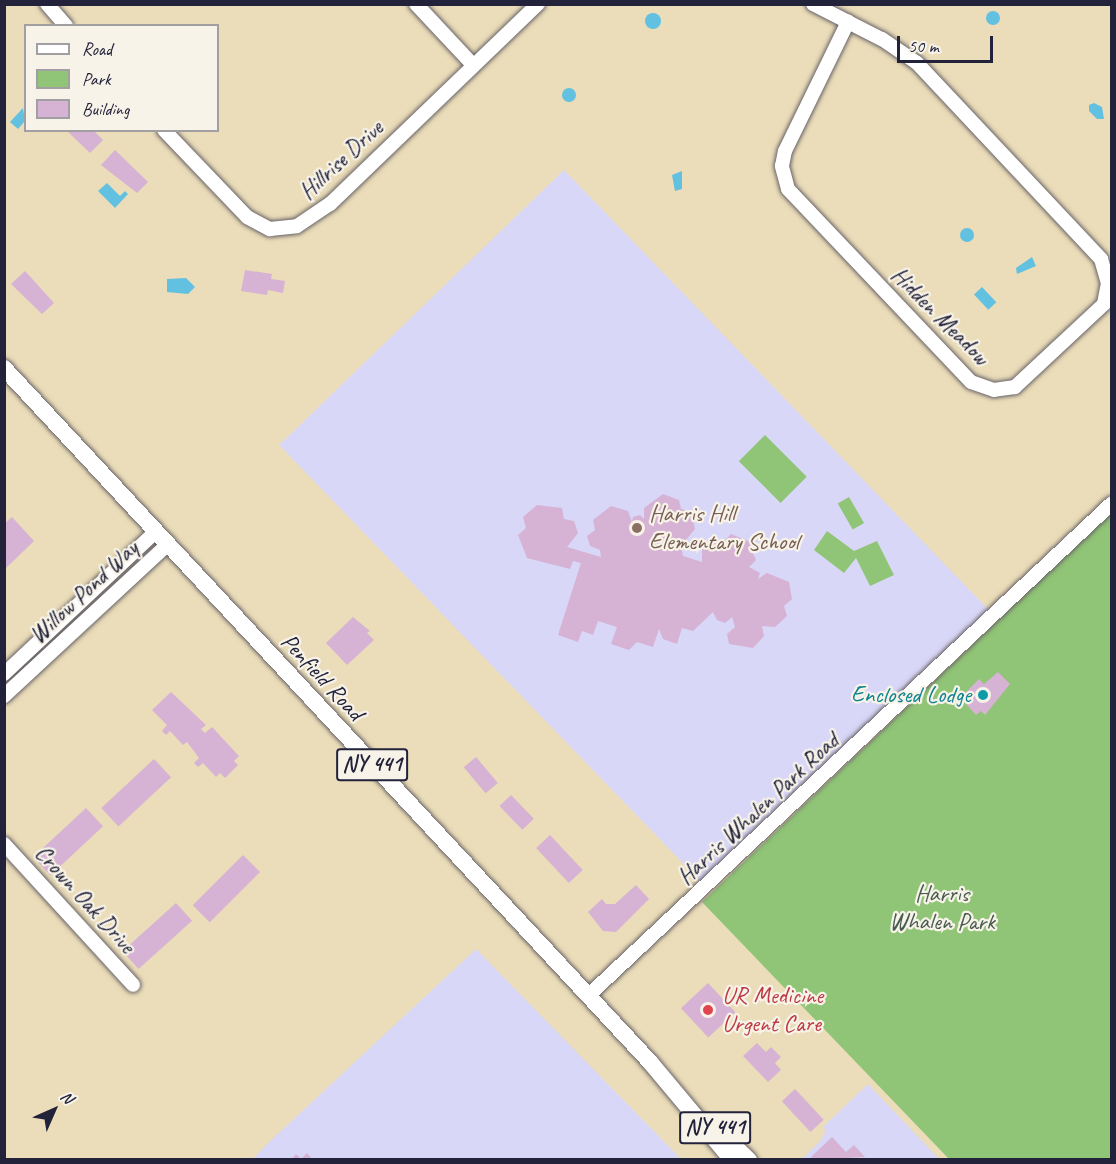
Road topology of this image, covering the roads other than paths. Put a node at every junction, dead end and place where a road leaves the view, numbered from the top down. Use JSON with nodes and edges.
{"nodes":[{"id":1,"x":47,"y":4,"type":"edge"},
{"id":2,"x":416,"y":4,"type":"edge"},
{"id":3,"x":538,"y":4,"type":"edge"},
{"id":4,"x":813,"y":4,"type":"edge"},
{"id":5,"x":849,"y":22,"type":"junction"},
{"id":6,"x":64,"y":24,"type":"edge"},
{"id":7,"x":473,"y":65,"type":"junction"},
{"id":8,"x":166,"y":132,"type":"edge"},
{"id":9,"x":4,"y":368,"type":"edge"},
{"id":10,"x":1112,"y":503,"type":"edge"},
{"id":11,"x":155,"y":532,"type":"junction"},
{"id":12,"x":167,"y":545,"type":"junction"},
{"id":13,"x":4,"y":674,"type":"edge"},
{"id":14,"x":4,"y":696,"type":"edge"},
{"id":15,"x":4,"y":844,"type":"edge"},
{"id":16,"x":133,"y":985,"type":"dead end"},
{"id":17,"x":588,"y":996,"type":"junction"},
{"id":18,"x":680,"y":1096,"type":"junction"},
{"id":19,"x":732,"y":1160,"type":"edge"},
{"id":20,"x":749,"y":1160,"type":"edge"}],
"edges":[{"from":1,"to":6,"type":"street"},
{"from":2,"to":7,"type":"street"},
{"from":3,"to":7,"type":"street","name":"Hillrise Drive"},
{"from":4,"to":5,"type":"street","name":"Hidden Meadow"},
{"from":5,"to":5,"type":"street","name":"Hidden Meadow"},
{"from":7,"to":8,"type":"street","name":"Hillrise Drive"},
{"from":9,"to":11,"type":"main road","name":"Penfield Road","number":"NY 441"},
{"from":10,"to":17,"type":"street","name":"Harris Whalen Park Road"},
{"from":11,"to":12,"type":"main road","name":"Penfield Road","number":"NY 441"},
{"from":11,"to":13,"type":"street","name":"Willow Pond Way"},
{"from":12,"to":14,"type":"street","name":"Willow Pond Way"},
{"from":12,"to":17,"type":"main road","name":"Penfield Road","number":"NY 441"},
{"from":15,"to":16,"type":"street","name":"Crown Oak Drive"},
{"from":17,"to":18,"type":"main road","name":"Penfield Road","number":"NY 441"},
{"from":18,"to":19,"type":"main road","name":"Penfield Road","number":"NY 441"},
{"from":18,"to":20,"type":"main road","name":"Penfield Road","number":"NY 441"}]}
